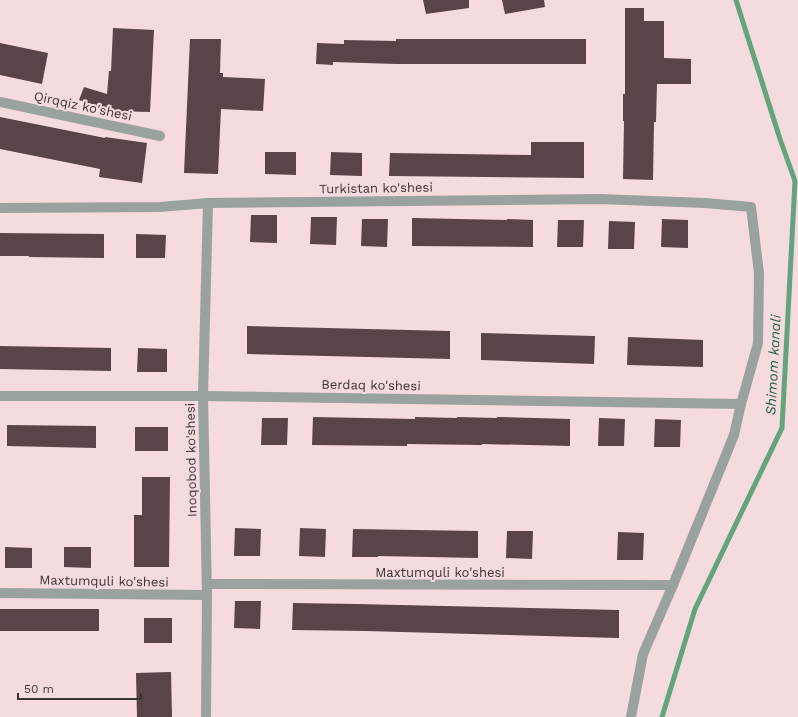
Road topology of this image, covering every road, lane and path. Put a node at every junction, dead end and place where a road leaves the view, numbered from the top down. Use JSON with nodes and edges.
{"nodes":[{"id":1,"x":0,"y":102,"type":"edge"},
{"id":2,"x":160,"y":136,"type":"dead end"},
{"id":3,"x":208,"y":203,"type":"junction"},
{"id":4,"x":0,"y":208,"type":"edge"},
{"id":5,"x":0,"y":396,"type":"edge"},
{"id":6,"x":203,"y":396,"type":"junction"},
{"id":7,"x":741,"y":404,"type":"junction"},
{"id":8,"x":207,"y":584,"type":"junction"},
{"id":9,"x":673,"y":585,"type":"junction"},
{"id":10,"x":0,"y":593,"type":"edge"},
{"id":11,"x":207,"y":595,"type":"junction"},
{"id":12,"x":206,"y":717,"type":"edge"},
{"id":13,"x":631,"y":717,"type":"edge"}],
"edges":[{"from":1,"to":2,"type":"street","name":"Qirqqiz ko'shesi"},
{"from":3,"to":4,"type":"street","name":"Turkistan ko'shesi"},
{"from":3,"to":6,"type":"street","name":"Inoqobod ko'shesi"},
{"from":3,"to":7,"type":"street","name":"Turkistan ko'shesi"},
{"from":5,"to":6,"type":"street","name":"Berdaq ko'shesi"},
{"from":6,"to":7,"type":"street","name":"Berdaq ko'shesi"},
{"from":6,"to":8,"type":"street","name":"Inoqobod ko'shesi"},
{"from":7,"to":9,"type":"street"},
{"from":8,"to":9,"type":"street","name":"Maxtumquli ko'shesi"},
{"from":8,"to":11,"type":"street","name":"Inoqobod ko'shesi"},
{"from":9,"to":13,"type":"street"},
{"from":10,"to":11,"type":"street","name":"Maxtumquli ko'shesi"},
{"from":11,"to":12,"type":"street","name":"Inoqobod ko'shesi"}]}
